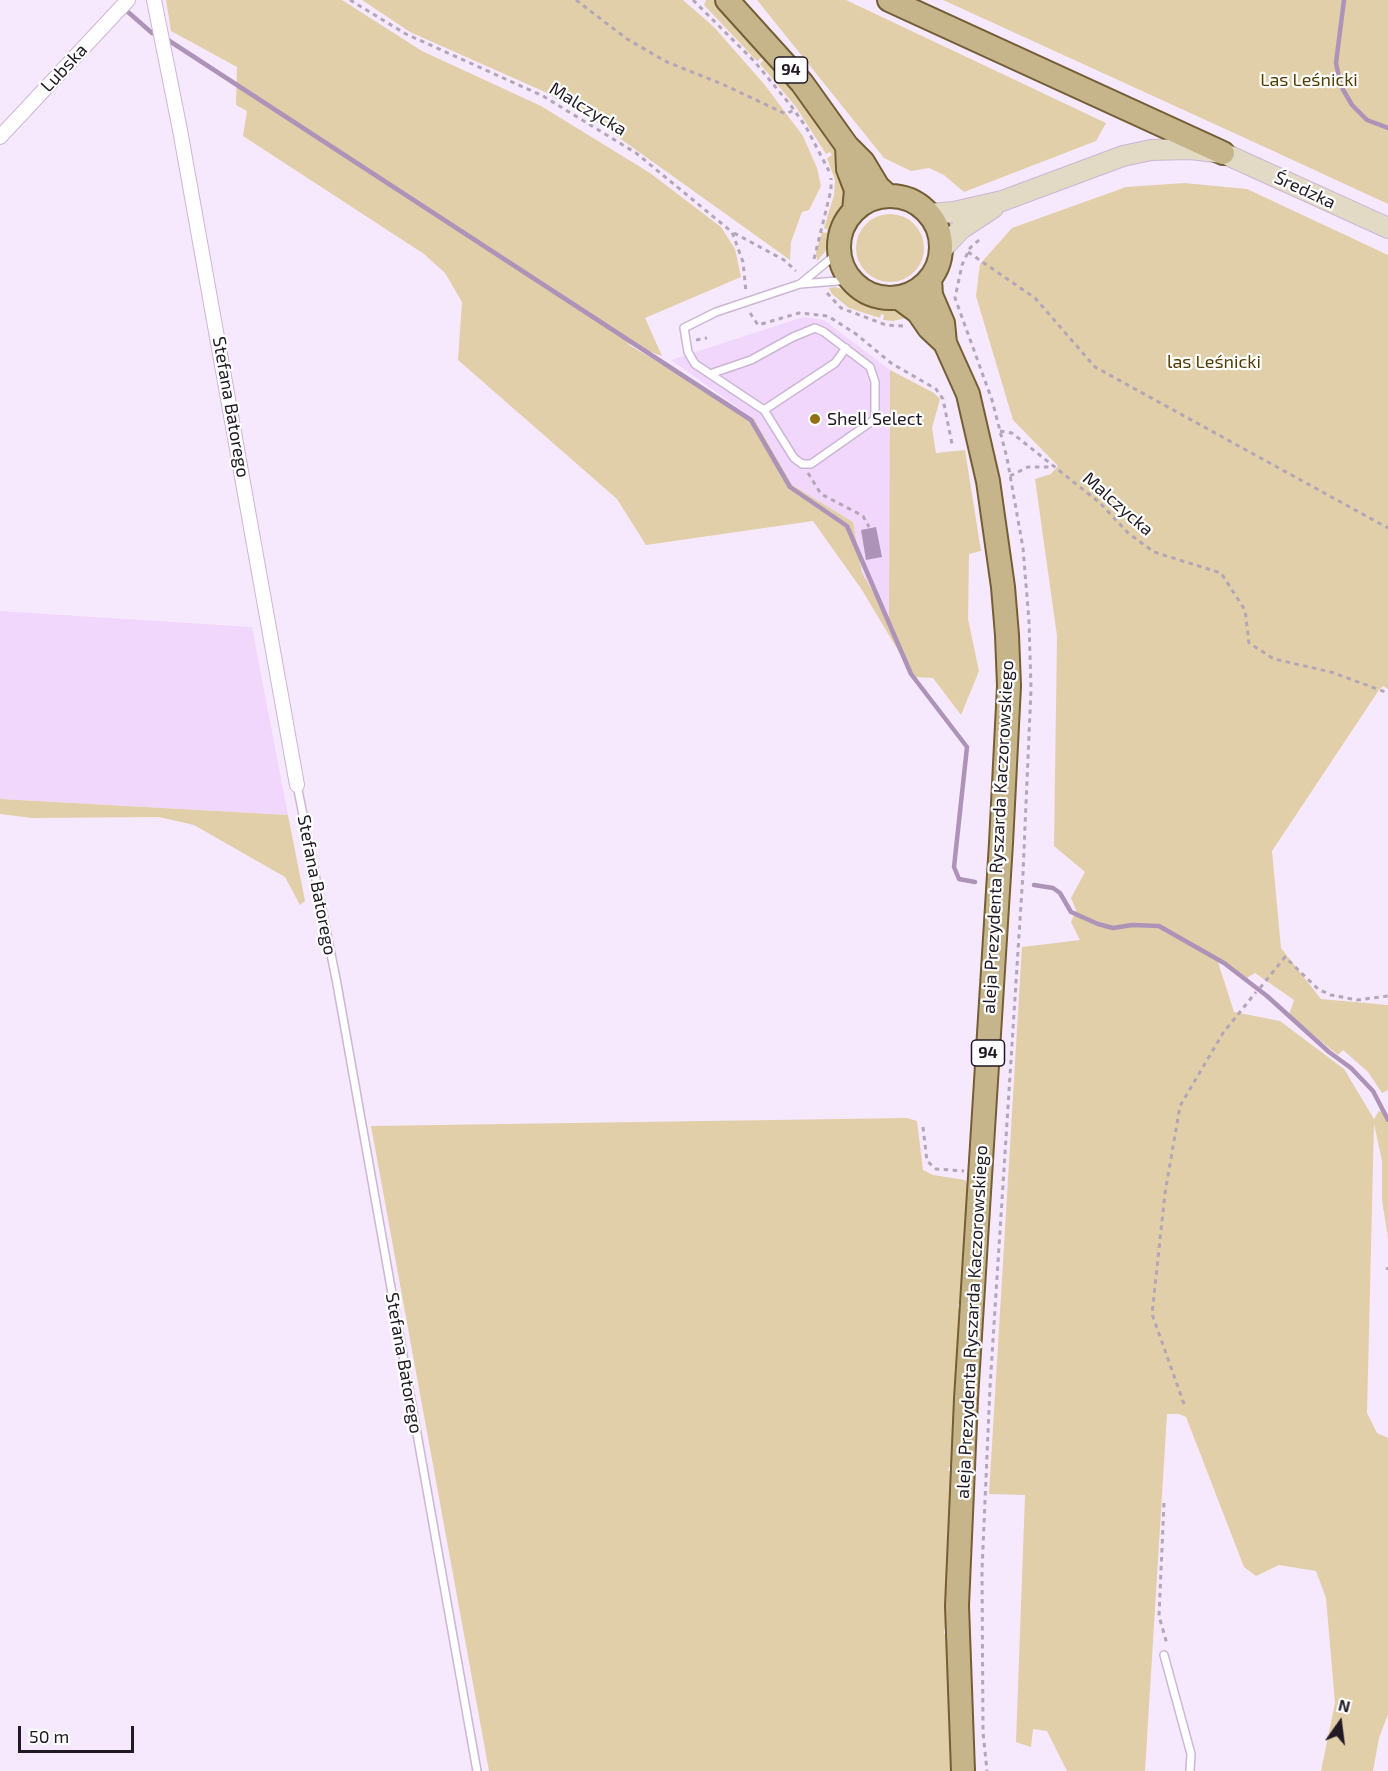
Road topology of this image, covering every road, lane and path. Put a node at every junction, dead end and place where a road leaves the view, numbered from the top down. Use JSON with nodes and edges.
{"nodes":[{"id":1,"x":128,"y":0,"type":"edge"},
{"id":2,"x":154,"y":0,"type":"edge"},
{"id":3,"x":350,"y":0,"type":"edge"},
{"id":4,"x":576,"y":0,"type":"edge"},
{"id":5,"x":693,"y":0,"type":"edge"},
{"id":6,"x":727,"y":0,"type":"edge"},
{"id":7,"x":889,"y":0,"type":"edge"},
{"id":8,"x":794,"y":110,"type":"junction"},
{"id":9,"x":0,"y":137,"type":"edge"},
{"id":10,"x":847,"y":146,"type":"junction"},
{"id":11,"x":1223,"y":153,"type":"junction"},
{"id":12,"x":888,"y":196,"type":"junction"},
{"id":13,"x":1002,"y":201,"type":"junction"},
{"id":14,"x":854,"y":211,"type":"junction"},
{"id":15,"x":929,"y":214,"type":"junction"},
{"id":16,"x":1388,"y":228,"type":"edge"},
{"id":17,"x":732,"y":232,"type":"junction"},
{"id":18,"x":986,"y":233,"type":"dead end"},
{"id":19,"x":942,"y":249,"type":"junction"},
{"id":20,"x":839,"y":252,"type":"junction"},
{"id":21,"x":968,"y":252,"type":"junction"},
{"id":22,"x":813,"y":261,"type":"dead end"},
{"id":23,"x":796,"y":271,"type":"dead end"},
{"id":24,"x":930,"y":279,"type":"junction"},
{"id":25,"x":850,"y":280,"type":"junction"},
{"id":26,"x":800,"y":284,"type":"junction"},
{"id":27,"x":829,"y":297,"type":"dead end"},
{"id":28,"x":899,"y":298,"type":"junction"},
{"id":29,"x":747,"y":302,"type":"junction"},
{"id":30,"x":758,"y":325,"type":"dead end"},
{"id":31,"x":902,"y":327,"type":"dead end"},
{"id":32,"x":945,"y":343,"type":"junction"},
{"id":33,"x":846,"y":348,"type":"junction"},
{"id":34,"x":710,"y":374,"type":"junction"},
{"id":35,"x":764,"y":410,"type":"junction"},
{"id":36,"x":1000,"y":431,"type":"junction"},
{"id":37,"x":802,"y":464,"type":"junction"},
{"id":38,"x":1053,"y":468,"type":"junction"},
{"id":39,"x":1010,"y":476,"type":"junction"},
{"id":40,"x":869,"y":527,"type":"dead end"},
{"id":41,"x":1388,"y":528,"type":"edge"},
{"id":42,"x":1388,"y":693,"type":"edge"},
{"id":43,"x":297,"y":784,"type":"joint"},
{"id":44,"x":1260,"y":988,"type":"dead end"},
{"id":45,"x":1256,"y":992,"type":"dead end"},
{"id":46,"x":1388,"y":996,"type":"edge"},
{"id":47,"x":923,"y":1127,"type":"dead end"},
{"id":48,"x":980,"y":1172,"type":"junction"},
{"id":49,"x":1184,"y":1404,"type":"dead end"},
{"id":50,"x":1164,"y":1503,"type":"dead end"},
{"id":51,"x":1168,"y":1648,"type":"dead end"},
{"id":52,"x":1164,"y":1655,"type":"dead end"},
{"id":53,"x":477,"y":1771,"type":"edge"},
{"id":54,"x":963,"y":1771,"type":"edge"},
{"id":55,"x":987,"y":1771,"type":"edge"},
{"id":56,"x":1190,"y":1771,"type":"edge"}],
"edges":[{"from":1,"to":9,"type":"street","name":"Lubska"},
{"from":2,"to":43,"type":"street","name":"Stefana Batorego"},
{"from":3,"to":17,"type":"path","name":"Malczycka"},
{"from":4,"to":8,"type":"path"},
{"from":5,"to":8,"type":"path"},
{"from":6,"to":10,"type":"main road","number":"94"},
{"from":7,"to":11,"type":"main road"},
{"from":8,"to":22,"type":"path"},
{"from":10,"to":12,"type":"main road","number":"94"},
{"from":10,"to":14,"type":"main road","number":"94"},
{"from":11,"to":13,"type":"main road","name":"Średzka"},
{"from":11,"to":16,"type":"main road","name":"Średzka"},
{"from":12,"to":14,"type":"main road"},
{"from":12,"to":15,"type":"main road"},
{"from":13,"to":15,"type":"main road"},
{"from":13,"to":19,"type":"main road"},
{"from":14,"to":20,"type":"main road","number":"94"},
{"from":15,"to":19,"type":"main road"},
{"from":17,"to":23,"type":"path"},
{"from":17,"to":29,"type":"path","name":"Malczycka"},
{"from":18,"to":21,"type":"path"},
{"from":19,"to":24,"type":"main road"},
{"from":20,"to":25,"type":"main road"},
{"from":20,"to":26,"type":"lane"},
{"from":21,"to":36,"type":"path"},
{"from":21,"to":41,"type":"path"},
{"from":24,"to":28,"type":"main road"},
{"from":24,"to":32,"type":"main road","name":"aleja Prezydenta Ryszarda Kaczorowskiego","number":"94"},
{"from":25,"to":26,"type":"lane"},
{"from":25,"to":28,"type":"main road"},
{"from":26,"to":29,"type":"lane"},
{"from":27,"to":31,"type":"path"},
{"from":28,"to":32,"type":"main road","name":"aleja Prezydenta Ryszarda Kaczorowskiego","number":"94"},
{"from":29,"to":30,"type":"path","name":"Malczycka"},
{"from":29,"to":34,"type":"lane"},
{"from":32,"to":48,"type":"main road","name":"aleja Prezydenta Ryszarda Kaczorowskiego","number":"94"},
{"from":33,"to":34,"type":"lane"},
{"from":33,"to":35,"type":"lane"},
{"from":33,"to":37,"type":"lane"},
{"from":34,"to":35,"type":"lane"},
{"from":35,"to":37,"type":"lane"},
{"from":36,"to":38,"type":"path","name":"Malczycka"},
{"from":36,"to":39,"type":"path"},
{"from":37,"to":40,"type":"path"},
{"from":38,"to":39,"type":"path"},
{"from":38,"to":42,"type":"path","name":"Malczycka"},
{"from":39,"to":55,"type":"path"},
{"from":43,"to":53,"type":"lane","name":"Stefana Batorego"},
{"from":44,"to":46,"type":"path"},
{"from":45,"to":49,"type":"path"},
{"from":47,"to":48,"type":"path"},
{"from":48,"to":54,"type":"main road","name":"aleja Prezydenta Ryszarda Kaczorowskiego","number":"94"},
{"from":50,"to":51,"type":"path"},
{"from":52,"to":56,"type":"lane"}]}
